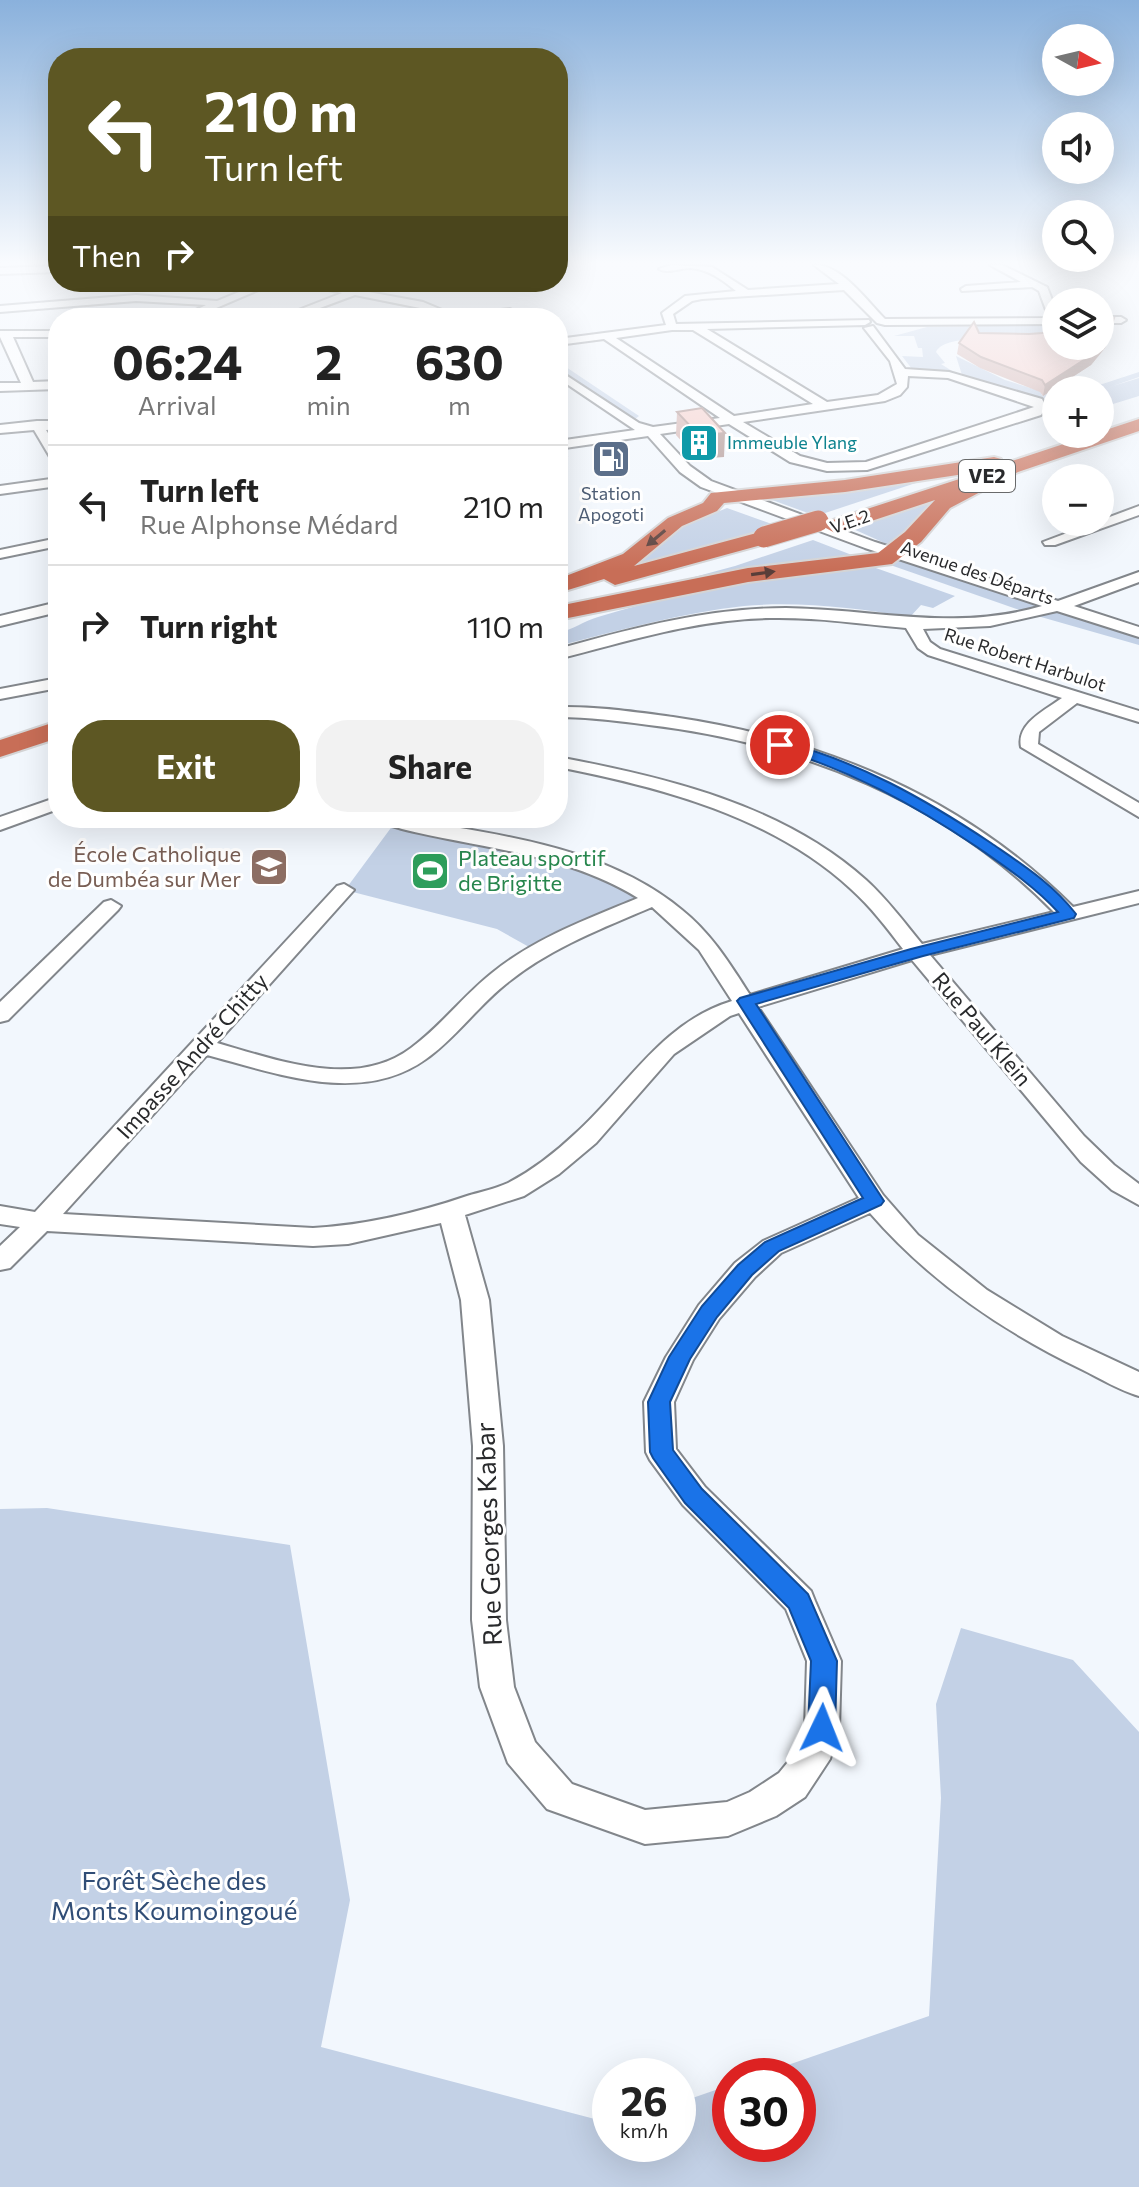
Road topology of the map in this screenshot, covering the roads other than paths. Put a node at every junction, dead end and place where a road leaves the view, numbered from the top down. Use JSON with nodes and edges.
{"nodes":[{"id":1,"x":19,"y":367,"type":"edge"},
{"id":2,"x":653,"y":367,"type":"edge"},
{"id":3,"x":761,"y":367,"type":"edge"},
{"id":4,"x":899,"y":367,"type":"edge"},
{"id":5,"x":901,"y":372,"type":"junction"},
{"id":6,"x":568,"y":380,"type":"edge"},
{"id":7,"x":28,"y":385,"type":"junction"},
{"id":8,"x":48,"y":385,"type":"edge"},
{"id":9,"x":0,"y":387,"type":"edge"},
{"id":10,"x":826,"y":407,"type":"junction"},
{"id":11,"x":1139,"y":415,"type":"edge"},
{"id":12,"x":732,"y":420,"type":"junction"},
{"id":13,"x":1114,"y":423,"type":"edge"},
{"id":14,"x":37,"y":425,"type":"junction"},
{"id":15,"x":48,"y":425,"type":"edge"},
{"id":16,"x":1139,"y":425,"type":"edge"},
{"id":17,"x":0,"y":429,"type":"edge"},
{"id":18,"x":651,"y":431,"type":"junction"},
{"id":19,"x":48,"y":443,"type":"edge"},
{"id":20,"x":568,"y":443,"type":"edge"},
{"id":21,"x":1046,"y":448,"type":"edge"},
{"id":22,"x":1002,"y":466,"type":"junction"},
{"id":23,"x":48,"y":483,"type":"edge"},
{"id":24,"x":0,"y":490,"type":"edge"},
{"id":25,"x":738,"y":501,"type":"junction"},
{"id":26,"x":1139,"y":510,"type":"edge"},
{"id":27,"x":833,"y":532,"type":"junction"},
{"id":28,"x":774,"y":541,"type":"junction"},
{"id":29,"x":1050,"y":542,"type":"dead end"},
{"id":30,"x":48,"y":544,"type":"edge"},
{"id":31,"x":0,"y":554,"type":"edge"},
{"id":32,"x":882,"y":556,"type":"junction"},
{"id":33,"x":1139,"y":577,"type":"edge"},
{"id":34,"x":568,"y":583,"type":"edge"},
{"id":35,"x":568,"y":591,"type":"edge"},
{"id":36,"x":568,"y":608,"type":"edge"},
{"id":37,"x":1057,"y":608,"type":"junction"},
{"id":38,"x":48,"y":609,"type":"edge"},
{"id":39,"x":568,"y":609,"type":"edge"},
{"id":40,"x":1034,"y":615,"type":"junction"},
{"id":41,"x":0,"y":621,"type":"edge"},
{"id":42,"x":912,"y":624,"type":"junction"},
{"id":43,"x":1139,"y":632,"type":"edge"},
{"id":44,"x":1139,"y":645,"type":"edge"},
{"id":45,"x":568,"y":651,"type":"edge"},
{"id":46,"x":48,"y":685,"type":"edge"},
{"id":47,"x":0,"y":694,"type":"edge"},
{"id":48,"x":1074,"y":697,"type":"junction"},
{"id":49,"x":568,"y":713,"type":"edge"},
{"id":50,"x":1139,"y":717,"type":"edge"},
{"id":51,"x":48,"y":732,"type":"edge"},
{"id":52,"x":0,"y":749,"type":"edge"},
{"id":53,"x":48,"y":749,"type":"edge"},
{"id":54,"x":568,"y":764,"type":"edge"},
{"id":55,"x":0,"y":765,"type":"edge"},
{"id":56,"x":48,"y":807,"type":"edge"},
{"id":57,"x":1139,"y":811,"type":"edge"},
{"id":58,"x":0,"y":824,"type":"edge"},
{"id":59,"x":424,"y":828,"type":"edge"},
{"id":60,"x":344,"y":890,"type":"dead end"},
{"id":61,"x":1139,"y":897,"type":"edge"},
{"id":62,"x":653,"y":899,"type":"junction"},
{"id":63,"x":111,"y":906,"type":"dead end"},
{"id":64,"x":1068,"y":914,"type":"junction"},
{"id":65,"x":917,"y":952,"type":"junction"},
{"id":66,"x":746,"y":1001,"type":"junction"},
{"id":67,"x":0,"y":1015,"type":"edge"},
{"id":68,"x":201,"y":1046,"type":"junction"},
{"id":69,"x":1139,"y":1196,"type":"edge"},
{"id":70,"x":874,"y":1201,"type":"junction"},
{"id":71,"x":451,"y":1212,"type":"junction"},
{"id":72,"x":0,"y":1215,"type":"edge"},
{"id":73,"x":41,"y":1222,"type":"junction"},
{"id":74,"x":0,"y":1261,"type":"edge"},
{"id":75,"x":1139,"y":1385,"type":"edge"}],
"edges":[{"from":1,"to":7,"type":"street"},
{"from":2,"to":12,"type":"street"},
{"from":3,"to":10,"type":"street"},
{"from":4,"to":5,"type":"street"},
{"from":5,"to":10,"type":"street"},
{"from":5,"to":12,"type":"street"},
{"from":6,"to":18,"type":"street"},
{"from":7,"to":8,"type":"street"},
{"from":7,"to":9,"type":"street"},
{"from":10,"to":12,"type":"street"},
{"from":11,"to":13,"type":"highway"},
{"from":12,"to":18,"type":"street"},
{"from":14,"to":15,"type":"street"},
{"from":14,"to":17,"type":"street"},
{"from":14,"to":19,"type":"street"},
{"from":16,"to":22,"type":"highway","name":"V.E.2","number":"VE2"},
{"from":18,"to":20,"type":"street"},
{"from":18,"to":25,"type":"street"},
{"from":21,"to":22,"type":"highway","name":"V.E.2","number":"VE2"},
{"from":22,"to":25,"type":"highway"},
{"from":22,"to":27,"type":"highway","name":"V.E.2","number":"VE2"},
{"from":22,"to":32,"type":"highway"},
{"from":23,"to":24,"type":"street"},
{"from":25,"to":27,"type":"street"},
{"from":25,"to":27,"type":"street"},
{"from":25,"to":34,"type":"highway","one_way":true},
{"from":26,"to":29,"type":"street"},
{"from":27,"to":28,"type":"highway","name":"V.E.2","number":"VE2"},
{"from":27,"to":32,"type":"highway"},
{"from":28,"to":35,"type":"highway","name":"V.E.2","number":"VE2"},
{"from":28,"to":36,"type":"highway","name":"V.E.2","number":"VE2"},
{"from":30,"to":31,"type":"street"},
{"from":32,"to":37,"type":"street","name":"Avenue des Départs"},
{"from":39,"to":32,"type":"highway","one_way":true},
{"from":32,"to":40,"type":"street","name":"Avenue des Départs"},
{"from":33,"to":37,"type":"street"},
{"from":37,"to":40,"type":"street"},
{"from":37,"to":43,"type":"street","name":"Avenue des Départs"},
{"from":38,"to":41,"type":"street"},
{"from":40,"to":42,"type":"street"},
{"from":40,"to":44,"type":"street","name":"Avenue des Départs"},
{"from":42,"to":45,"type":"street"},
{"from":42,"to":48,"type":"street","name":"Rue Robert Harbulot"},
{"from":46,"to":47,"type":"street"},
{"from":48,"to":50,"type":"street","name":"Rue Robert Harbulot"},
{"from":48,"to":57,"type":"street"},
{"from":49,"to":64,"type":"street"},
{"from":51,"to":52,"type":"highway"},
{"from":53,"to":55,"type":"highway"},
{"from":54,"to":65,"type":"street","name":"Rue Paul Klein"},
{"from":56,"to":58,"type":"street"},
{"from":59,"to":62,"type":"street"},
{"from":60,"to":68,"type":"street","name":"Impasse André Chitty"},
{"from":61,"to":64,"type":"street"},
{"from":62,"to":66,"type":"street"},
{"from":62,"to":68,"type":"street"},
{"from":63,"to":67,"type":"street"},
{"from":64,"to":65,"type":"street"},
{"from":65,"to":66,"type":"street"},
{"from":65,"to":69,"type":"street","name":"Rue Paul Klein"},
{"from":66,"to":70,"type":"street"},
{"from":66,"to":71,"type":"street"},
{"from":68,"to":73,"type":"street","name":"Impasse André Chitty"},
{"from":70,"to":71,"type":"street","name":"Rue Georges Kabar"},
{"from":70,"to":75,"type":"street"},
{"from":71,"to":73,"type":"street"},
{"from":72,"to":73,"type":"street"},
{"from":73,"to":74,"type":"street","name":"Impasse André Chitty"}]}
